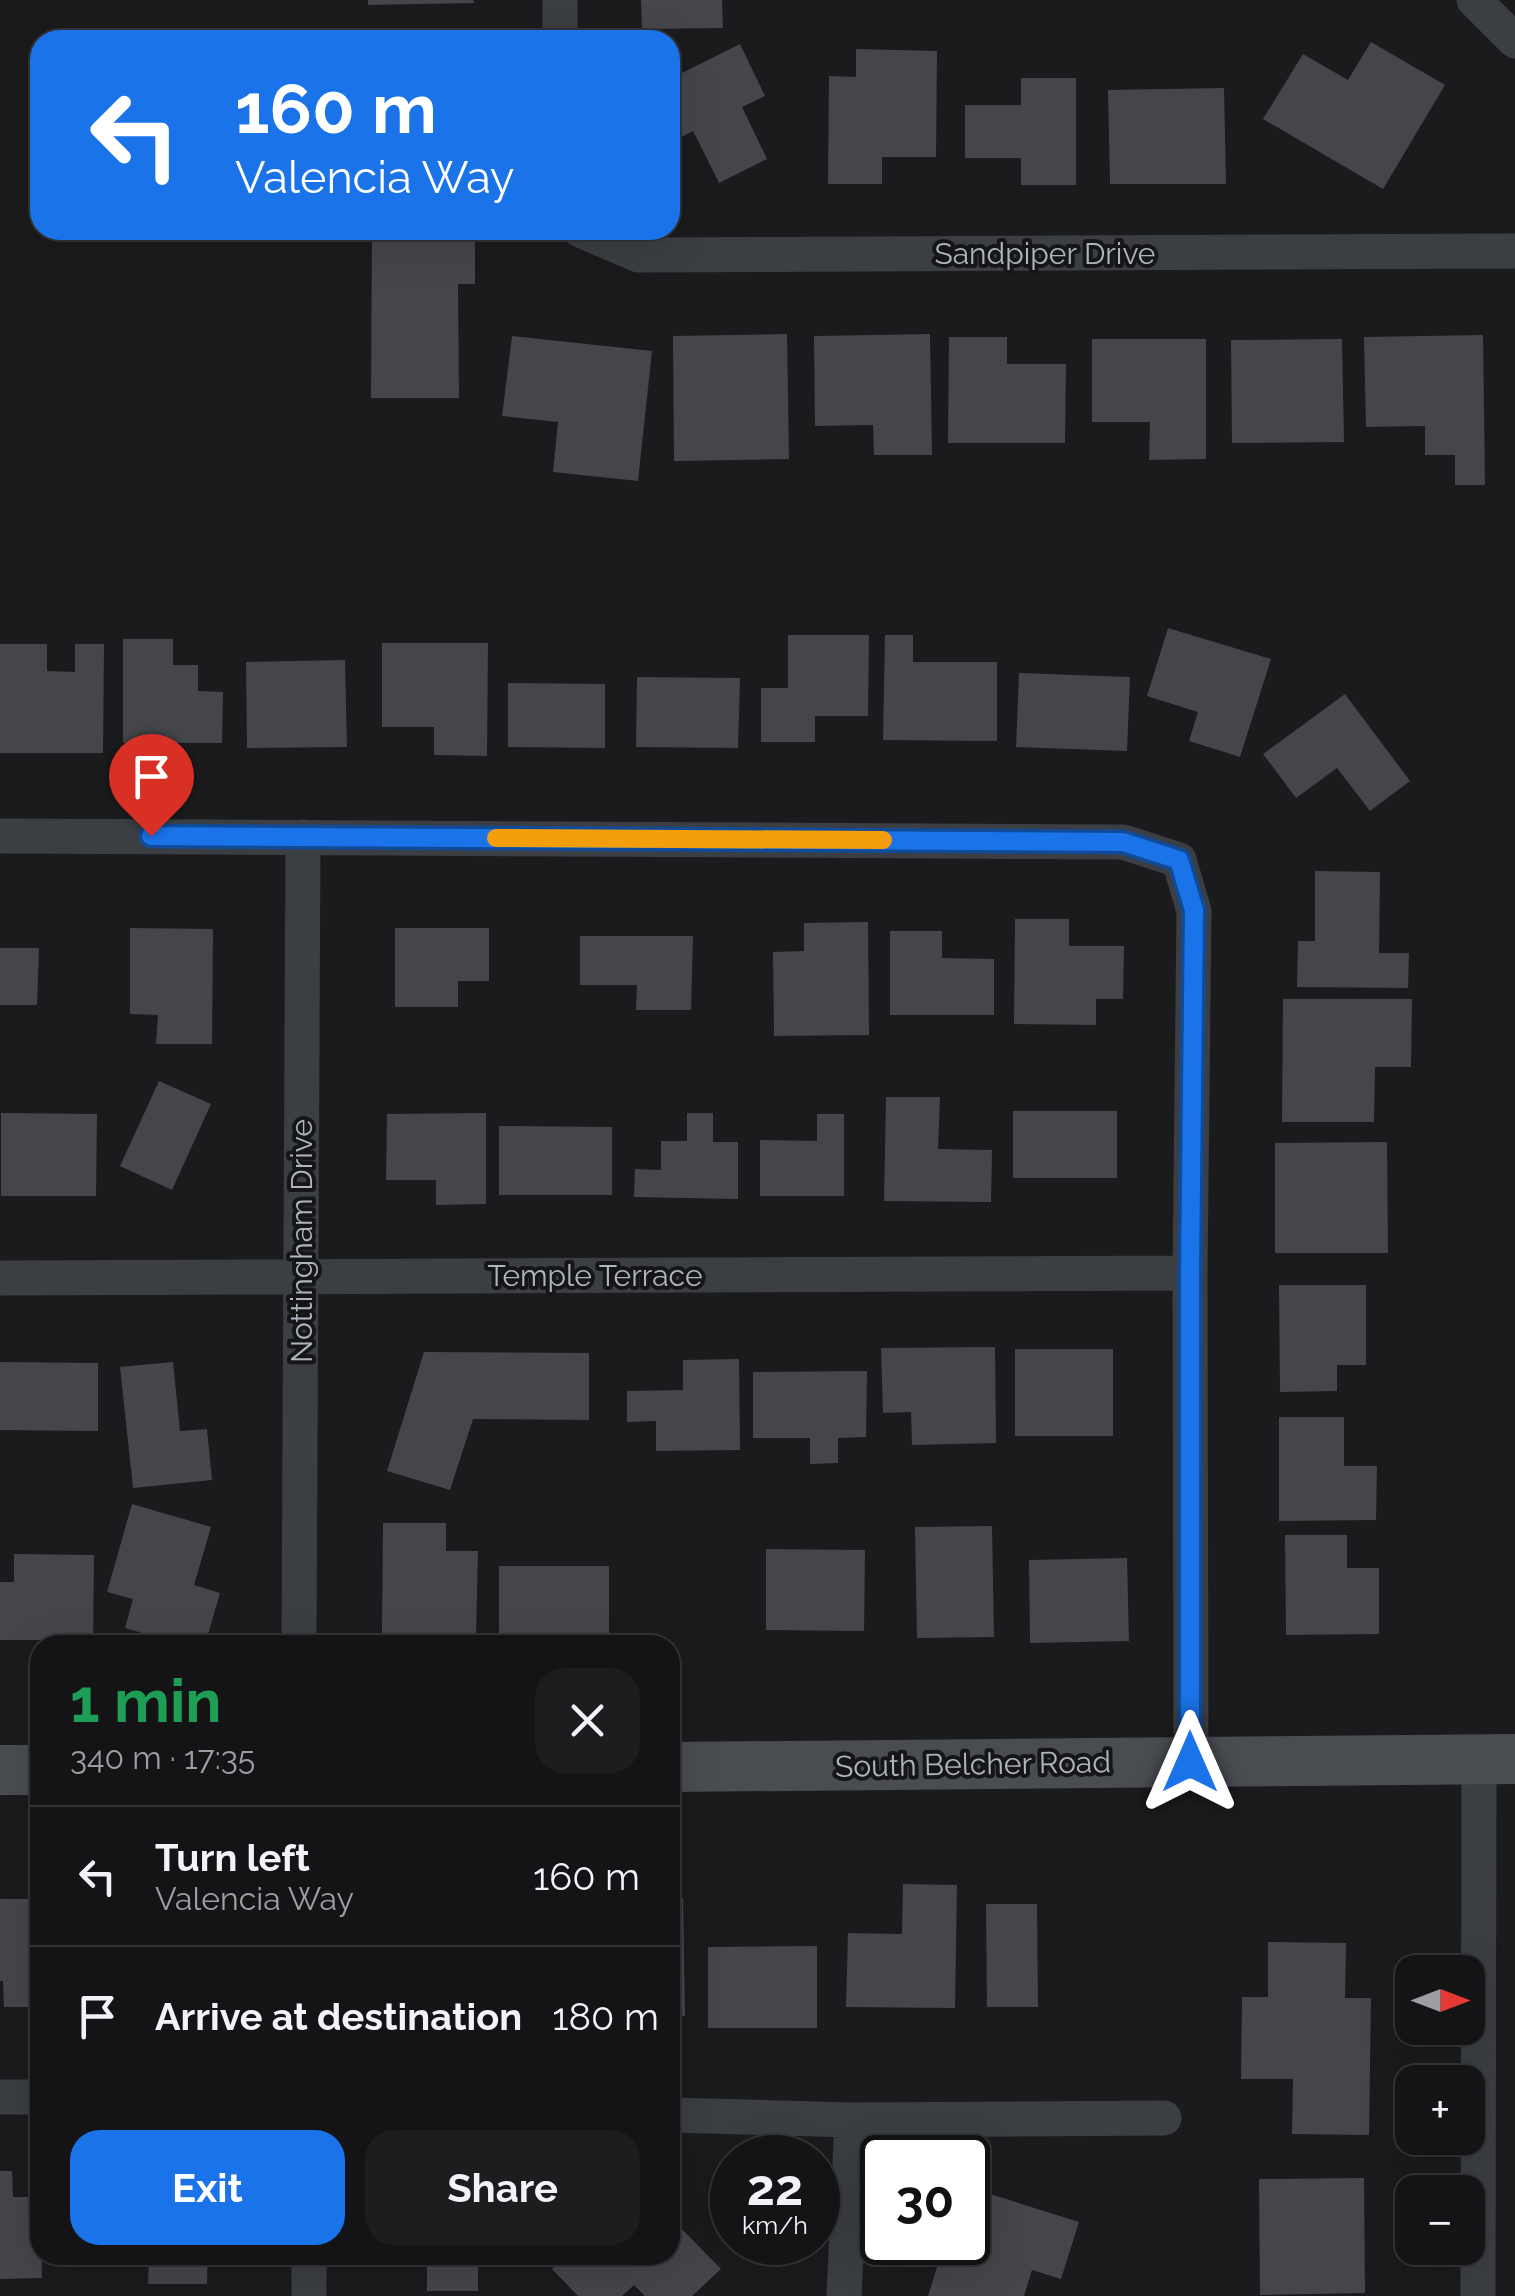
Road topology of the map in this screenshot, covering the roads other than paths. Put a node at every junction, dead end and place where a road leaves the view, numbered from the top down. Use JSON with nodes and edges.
{"nodes":[{"id":1,"x":560,"y":0,"type":"edge"},
{"id":2,"x":1474,"y":0,"type":"edge"},
{"id":3,"x":560,"y":30,"type":"edge"},
{"id":4,"x":1515,"y":41,"type":"edge"},
{"id":5,"x":603,"y":240,"type":"edge"},
{"id":6,"x":1515,"y":251,"type":"edge"},
{"id":7,"x":0,"y":836,"type":"edge"},
{"id":8,"x":302,"y":837,"type":"junction"},
{"id":9,"x":1190,"y":1273,"type":"junction"},
{"id":10,"x":301,"y":1276,"type":"junction"},
{"id":11,"x":0,"y":1278,"type":"edge"},
{"id":12,"x":299,"y":1635,"type":"edge"},
{"id":13,"x":1497,"y":1759,"type":"edge"},
{"id":14,"x":1190,"y":1762,"type":"junction"},
{"id":15,"x":680,"y":1767,"type":"edge"},
{"id":16,"x":0,"y":1770,"type":"edge"},
{"id":17,"x":30,"y":1770,"type":"edge"},
{"id":18,"x":0,"y":2097,"type":"edge"},
{"id":19,"x":30,"y":2097,"type":"edge"},
{"id":20,"x":680,"y":2116,"type":"edge"},
{"id":21,"x":1164,"y":2118,"type":"dead end"},
{"id":22,"x":852,"y":2120,"type":"junction"},
{"id":23,"x":309,"y":2265,"type":"edge"},
{"id":24,"x":308,"y":2296,"type":"edge"},
{"id":25,"x":844,"y":2296,"type":"edge"},
{"id":26,"x":1478,"y":2296,"type":"edge"}],
"edges":[{"from":1,"to":3,"type":"street"},
{"from":2,"to":4,"type":"street"},
{"from":5,"to":6,"type":"street","name":"Sandpiper Drive"},
{"from":7,"to":8,"type":"street"},
{"from":8,"to":9,"type":"street"},
{"from":8,"to":10,"type":"street","name":"Nottingham Drive"},
{"from":9,"to":10,"type":"street","name":"Temple Terrace"},
{"from":9,"to":14,"type":"street"},
{"from":10,"to":11,"type":"street","name":"Temple Terrace"},
{"from":10,"to":12,"type":"street","name":"Nottingham Drive"},
{"from":13,"to":14,"type":"main road","name":"South Belcher Road"},
{"from":13,"to":26,"type":"street"},
{"from":14,"to":15,"type":"main road","name":"South Belcher Road"},
{"from":16,"to":17,"type":"main road"},
{"from":18,"to":19,"type":"street"},
{"from":20,"to":22,"type":"street"},
{"from":21,"to":22,"type":"street"},
{"from":22,"to":25,"type":"street"},
{"from":23,"to":24,"type":"street"}]}
